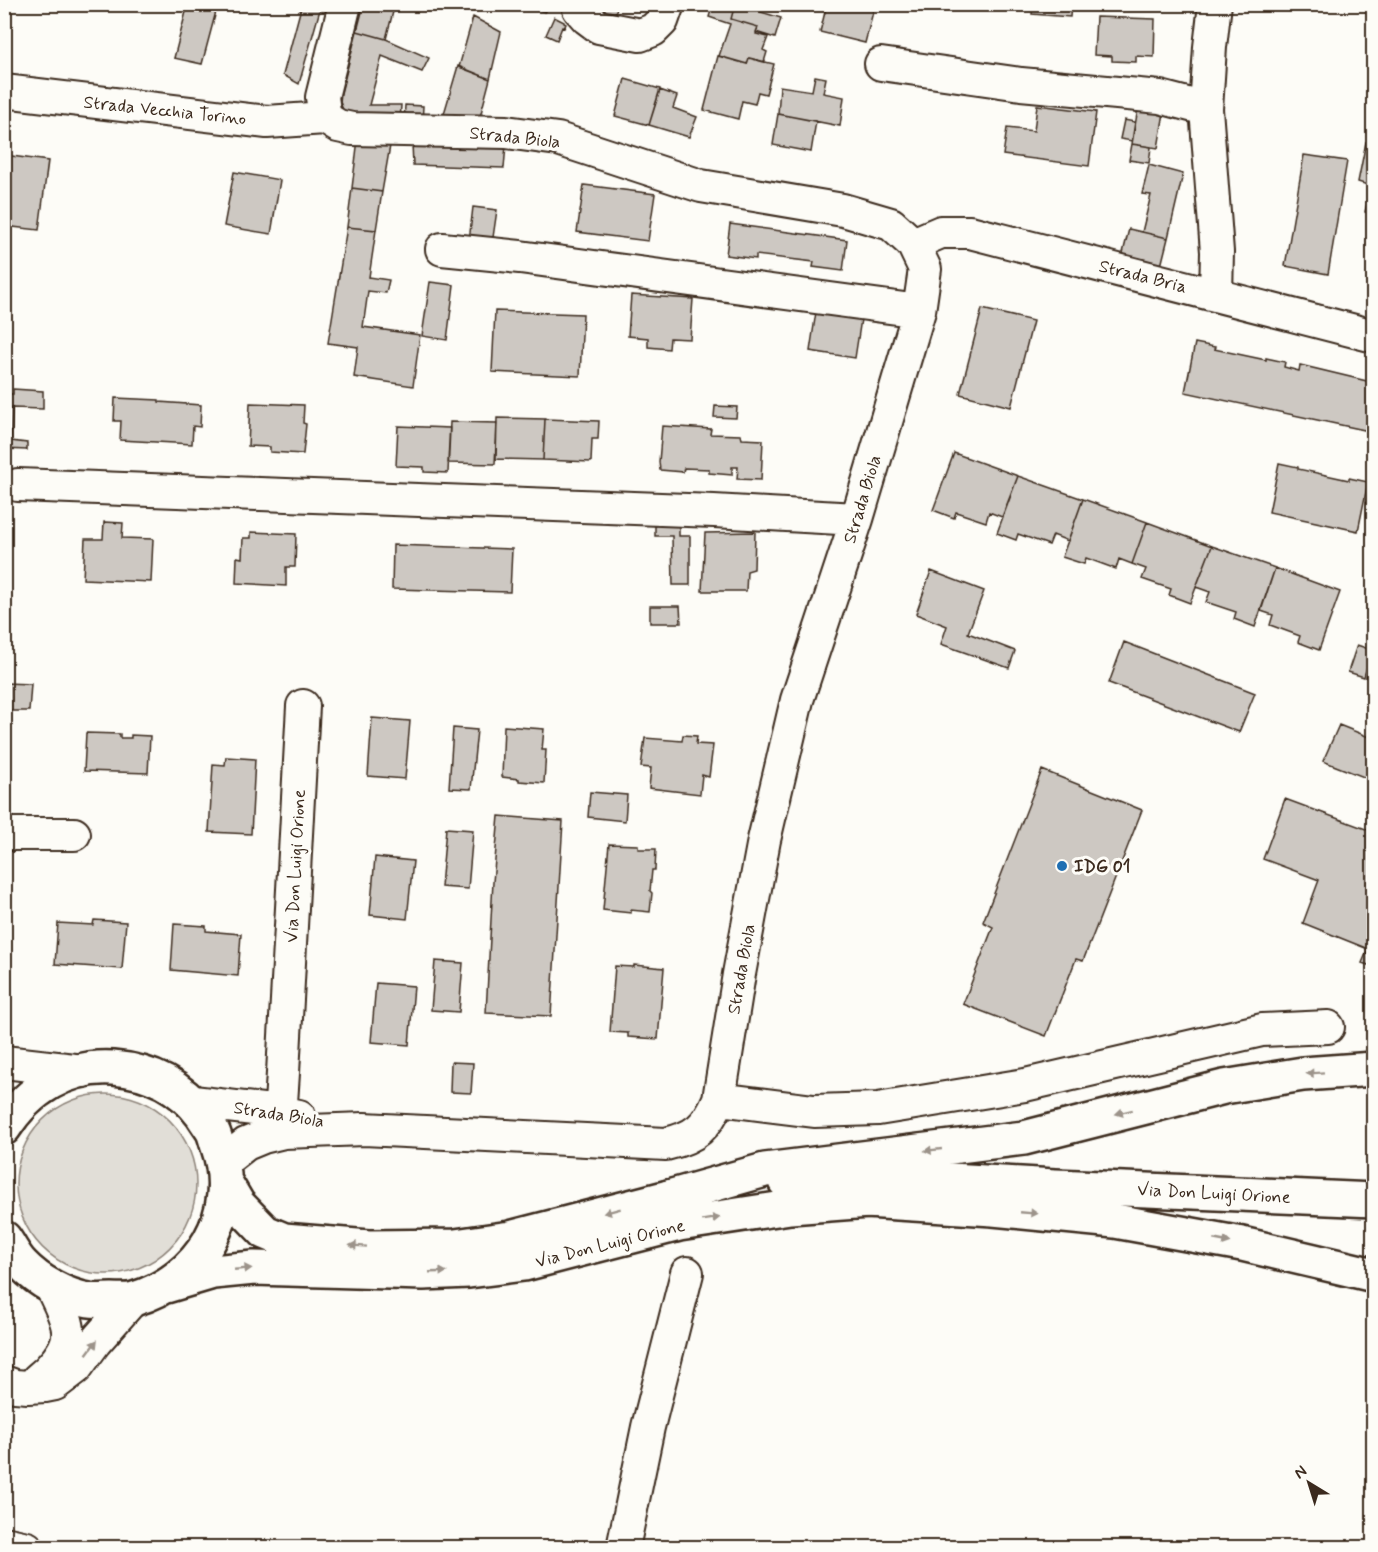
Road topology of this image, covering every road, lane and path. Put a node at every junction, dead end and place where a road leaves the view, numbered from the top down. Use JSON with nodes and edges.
{"nodes":[{"id":1,"x":345,"y":4,"type":"edge"},
{"id":2,"x":580,"y":4,"type":"edge"},
{"id":3,"x":668,"y":4,"type":"edge"},
{"id":4,"x":1215,"y":4,"type":"edge"},
{"id":5,"x":881,"y":64,"type":"dead end"},
{"id":6,"x":4,"y":91,"type":"edge"},
{"id":7,"x":1206,"y":109,"type":"junction"},
{"id":8,"x":325,"y":118,"type":"junction"},
{"id":9,"x":913,"y":244,"type":"junction"},
{"id":10,"x":442,"y":249,"type":"dead end"},
{"id":11,"x":1216,"y":295,"type":"junction"},
{"id":12,"x":919,"y":311,"type":"junction"},
{"id":13,"x":1374,"y":336,"type":"edge"},
{"id":14,"x":18,"y":485,"type":"dead end"},
{"id":15,"x":857,"y":519,"type":"junction"},
{"id":16,"x":303,"y":706,"type":"dead end"},
{"id":17,"x":4,"y":834,"type":"edge"},
{"id":18,"x":74,"y":834,"type":"dead end"},
{"id":19,"x":1328,"y":1027,"type":"dead end"},
{"id":20,"x":4,"y":1062,"type":"edge"},
{"id":21,"x":1374,"y":1069,"type":"edge"},
{"id":22,"x":83,"y":1071,"type":"junction"},
{"id":23,"x":719,"y":1099,"type":"junction"},
{"id":24,"x":193,"y":1102,"type":"junction"},
{"id":25,"x":7,"y":1113,"type":"edge"},
{"id":26,"x":279,"y":1123,"type":"junction"},
{"id":27,"x":224,"y":1172,"type":"junction"},
{"id":28,"x":1055,"y":1186,"type":"junction"},
{"id":29,"x":669,"y":1197,"type":"junction"},
{"id":30,"x":1374,"y":1200,"type":"edge"},
{"id":31,"x":866,"y":1201,"type":"junction"},
{"id":32,"x":4,"y":1238,"type":"edge"},
{"id":33,"x":687,"y":1273,"type":"dead end"},
{"id":34,"x":1374,"y":1275,"type":"edge"},
{"id":35,"x":166,"y":1286,"type":"junction"},
{"id":36,"x":52,"y":1288,"type":"junction"},
{"id":37,"x":132,"y":1300,"type":"junction"},
{"id":38,"x":16,"y":1384,"type":"edge"},
{"id":39,"x":4,"y":1543,"type":"edge"},
{"id":40,"x":27,"y":1548,"type":"edge"},
{"id":41,"x":623,"y":1548,"type":"edge"}],
"edges":[{"from":1,"to":8,"type":"street"},
{"from":2,"to":3,"type":"street"},
{"from":4,"to":7,"type":"street"},
{"from":5,"to":7,"type":"street"},
{"from":6,"to":8,"type":"street","name":"Strada Vecchia Torino"},
{"from":7,"to":11,"type":"street"},
{"from":8,"to":9,"type":"street","name":"Strada Biola"},
{"from":9,"to":11,"type":"street","name":"Strada Bria"},
{"from":9,"to":12,"type":"street","name":"Strada Biola"},
{"from":10,"to":12,"type":"street"},
{"from":11,"to":13,"type":"street","name":"Strada Bria"},
{"from":12,"to":15,"type":"street","name":"Strada Biola"},
{"from":14,"to":15,"type":"street"},
{"from":15,"to":23,"type":"street","name":"Strada Biola"},
{"from":16,"to":26,"type":"street","name":"Via Don Luigi Orione"},
{"from":17,"to":18,"type":"street"},
{"from":19,"to":23,"type":"street"},
{"from":20,"to":22,"type":"street"},
{"from":21,"to":29,"type":"main road","one_way":true},
{"from":22,"to":24,"type":"main road"},
{"from":22,"to":25,"type":"main road"},
{"from":23,"to":26,"type":"street","name":"Strada Biola"},
{"from":24,"to":26,"type":"street","name":"Strada Biola"},
{"from":24,"to":27,"type":"main road"},
{"from":26,"to":27,"type":"street","name":"Strada Biola"},
{"from":29,"to":27,"type":"main road","name":"Via Don Luigi Orione","one_way":true},
{"from":27,"to":35,"type":"main road"},
{"from":28,"to":29,"type":"main road","name":"Via Don Luigi Orione"},
{"from":28,"to":30,"type":"main road","name":"Via Don Luigi Orione"},
{"from":28,"to":31,"type":"main road","name":"Via Don Luigi Orione"},
{"from":31,"to":34,"type":"main road","one_way":true},
{"from":35,"to":31,"type":"main road","name":"Via Don Luigi Orione","one_way":true},
{"from":32,"to":36,"type":"main road"},
{"from":33,"to":41,"type":"street"},
{"from":35,"to":37,"type":"main road"},
{"from":36,"to":37,"type":"main road"},
{"from":36,"to":38,"type":"street"},
{"from":38,"to":37,"type":"street","one_way":true},
{"from":39,"to":40,"type":"street"}]}
